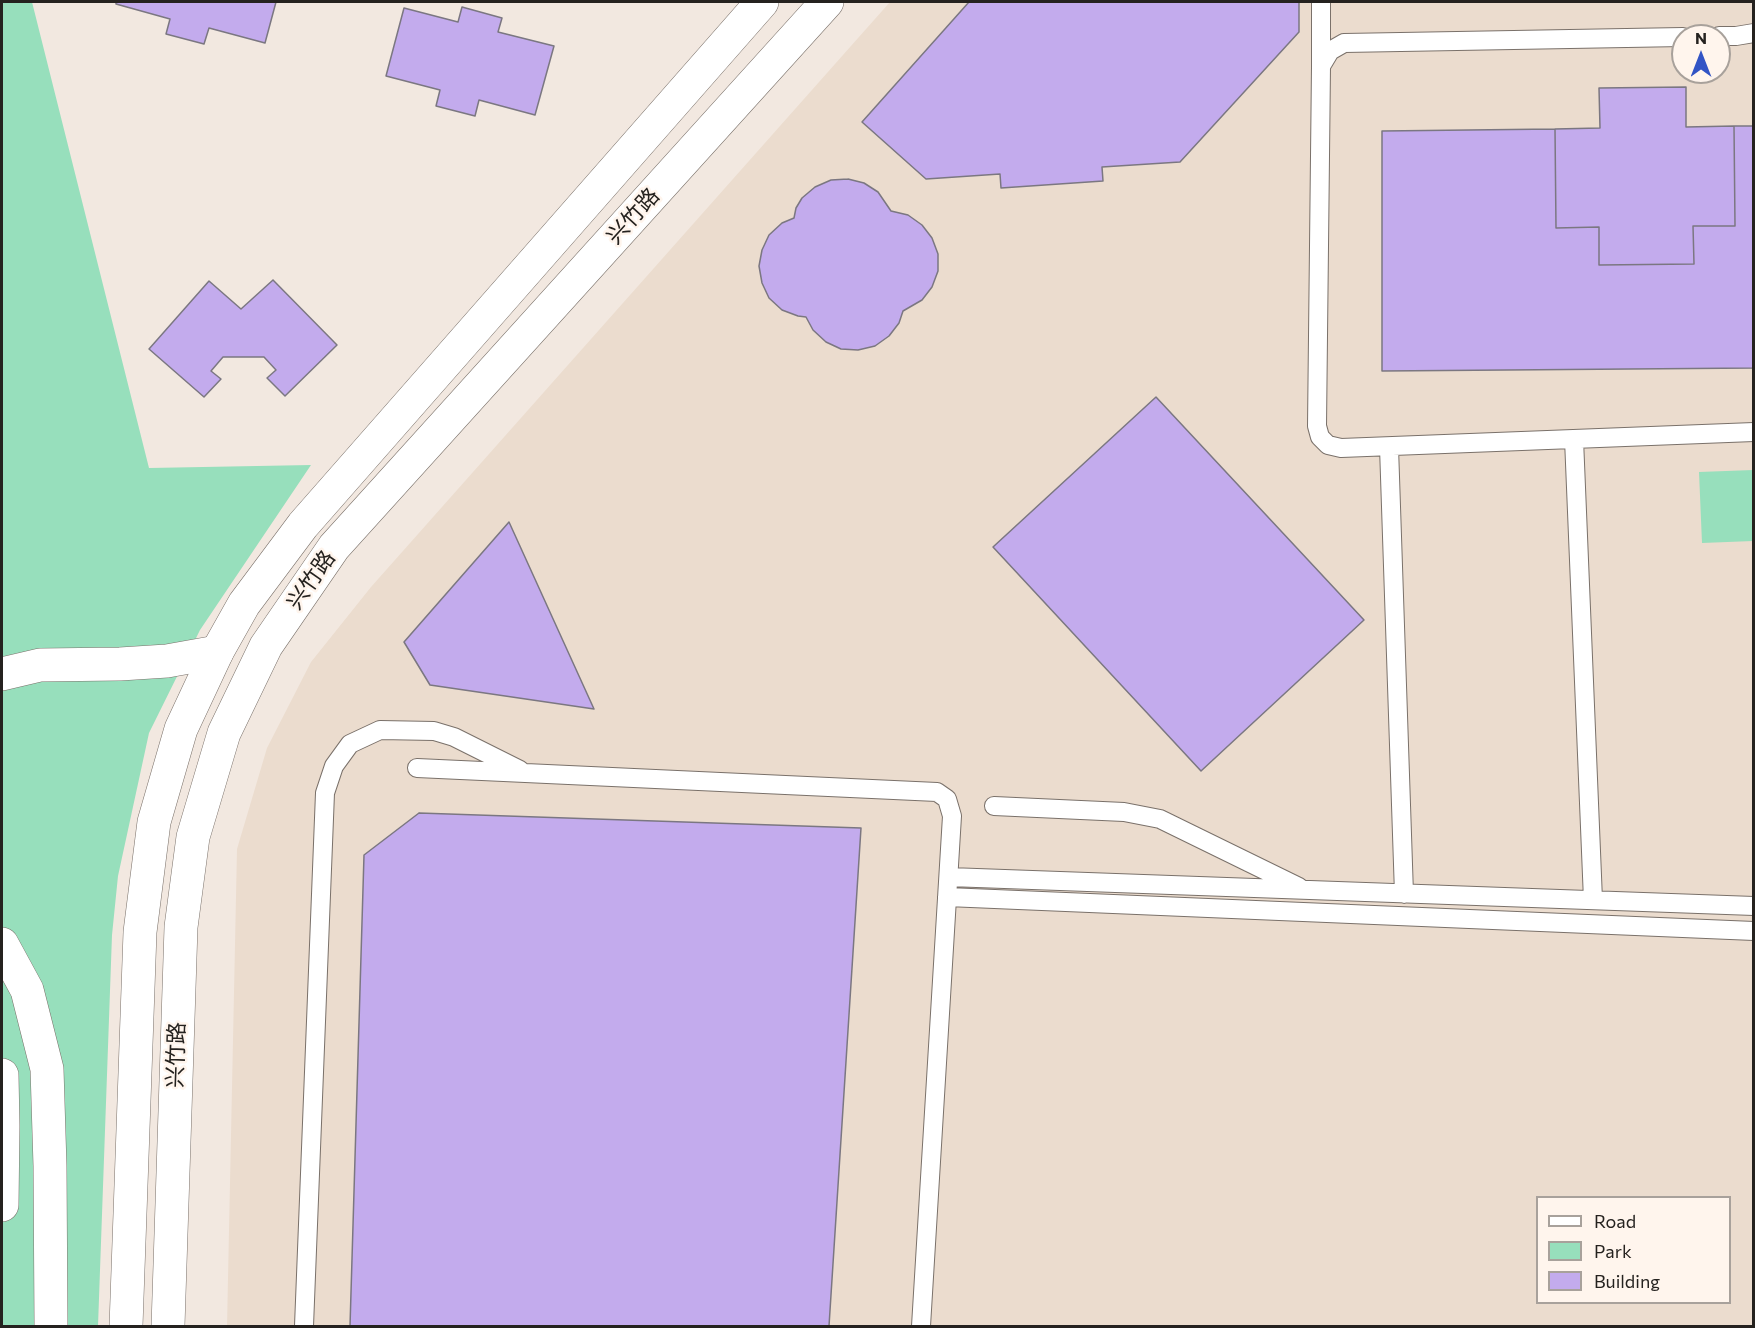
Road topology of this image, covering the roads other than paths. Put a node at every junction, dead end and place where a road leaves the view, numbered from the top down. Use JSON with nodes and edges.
{"nodes":[{"id":1,"x":762,"y":2,"type":"edge"},
{"id":2,"x":827,"y":2,"type":"edge"},
{"id":3,"x":1321,"y":2,"type":"edge"},
{"id":4,"x":1754,"y":33,"type":"edge"},
{"id":5,"x":1731,"y":35,"type":"edge"},
{"id":6,"x":1671,"y":37,"type":"edge"},
{"id":7,"x":1321,"y":66,"type":"junction"},
{"id":8,"x":1754,"y":432,"type":"edge"},
{"id":9,"x":1574,"y":440,"type":"junction"},
{"id":10,"x":1389,"y":447,"type":"junction"},
{"id":11,"x":218,"y":652,"type":"junction"},
{"id":12,"x":2,"y":674,"type":"edge"},
{"id":13,"x":417,"y":768,"type":"dead end"},
{"id":14,"x":526,"y":773,"type":"junction"},
{"id":15,"x":994,"y":806,"type":"dead end"},
{"id":16,"x":949,"y":877,"type":"junction"},
{"id":17,"x":1305,"y":890,"type":"junction"},
{"id":18,"x":1404,"y":894,"type":"junction"},
{"id":19,"x":947,"y":897,"type":"junction"},
{"id":20,"x":1593,"y":900,"type":"junction"},
{"id":21,"x":1754,"y":906,"type":"edge"},
{"id":22,"x":1354,"y":914,"type":"junction"},
{"id":23,"x":1754,"y":931,"type":"edge"},
{"id":24,"x":2,"y":944,"type":"edge"},
{"id":25,"x":2,"y":1075,"type":"edge"},
{"id":26,"x":2,"y":1205,"type":"edge"},
{"id":27,"x":49,"y":1319,"type":"edge"},
{"id":28,"x":126,"y":1326,"type":"edge"},
{"id":29,"x":168,"y":1326,"type":"edge"},
{"id":30,"x":304,"y":1326,"type":"edge"},
{"id":31,"x":921,"y":1326,"type":"edge"}],
"edges":[{"from":1,"to":11,"type":"main road","name":"兴竹路"},
{"from":2,"to":29,"type":"main road","name":"兴竹路"},
{"from":3,"to":7,"type":"lane"},
{"from":4,"to":5,"type":"lane"},
{"from":6,"to":7,"type":"lane"},
{"from":7,"to":10,"type":"lane"},
{"from":8,"to":9,"type":"lane"},
{"from":9,"to":10,"type":"lane"},
{"from":9,"to":20,"type":"lane"},
{"from":10,"to":18,"type":"lane"},
{"from":11,"to":12,"type":"main road"},
{"from":11,"to":28,"type":"main road","name":"兴竹路"},
{"from":13,"to":14,"type":"lane"},
{"from":14,"to":16,"type":"lane"},
{"from":14,"to":30,"type":"lane"},
{"from":15,"to":17,"type":"lane"},
{"from":16,"to":17,"type":"lane"},
{"from":16,"to":19,"type":"lane"},
{"from":17,"to":18,"type":"lane"},
{"from":17,"to":22,"type":"lane"},
{"from":18,"to":20,"type":"lane"},
{"from":19,"to":22,"type":"lane"},
{"from":19,"to":31,"type":"lane"},
{"from":20,"to":21,"type":"lane"},
{"from":22,"to":23,"type":"lane"},
{"from":24,"to":27,"type":"main road"},
{"from":25,"to":26,"type":"main road"}]}
